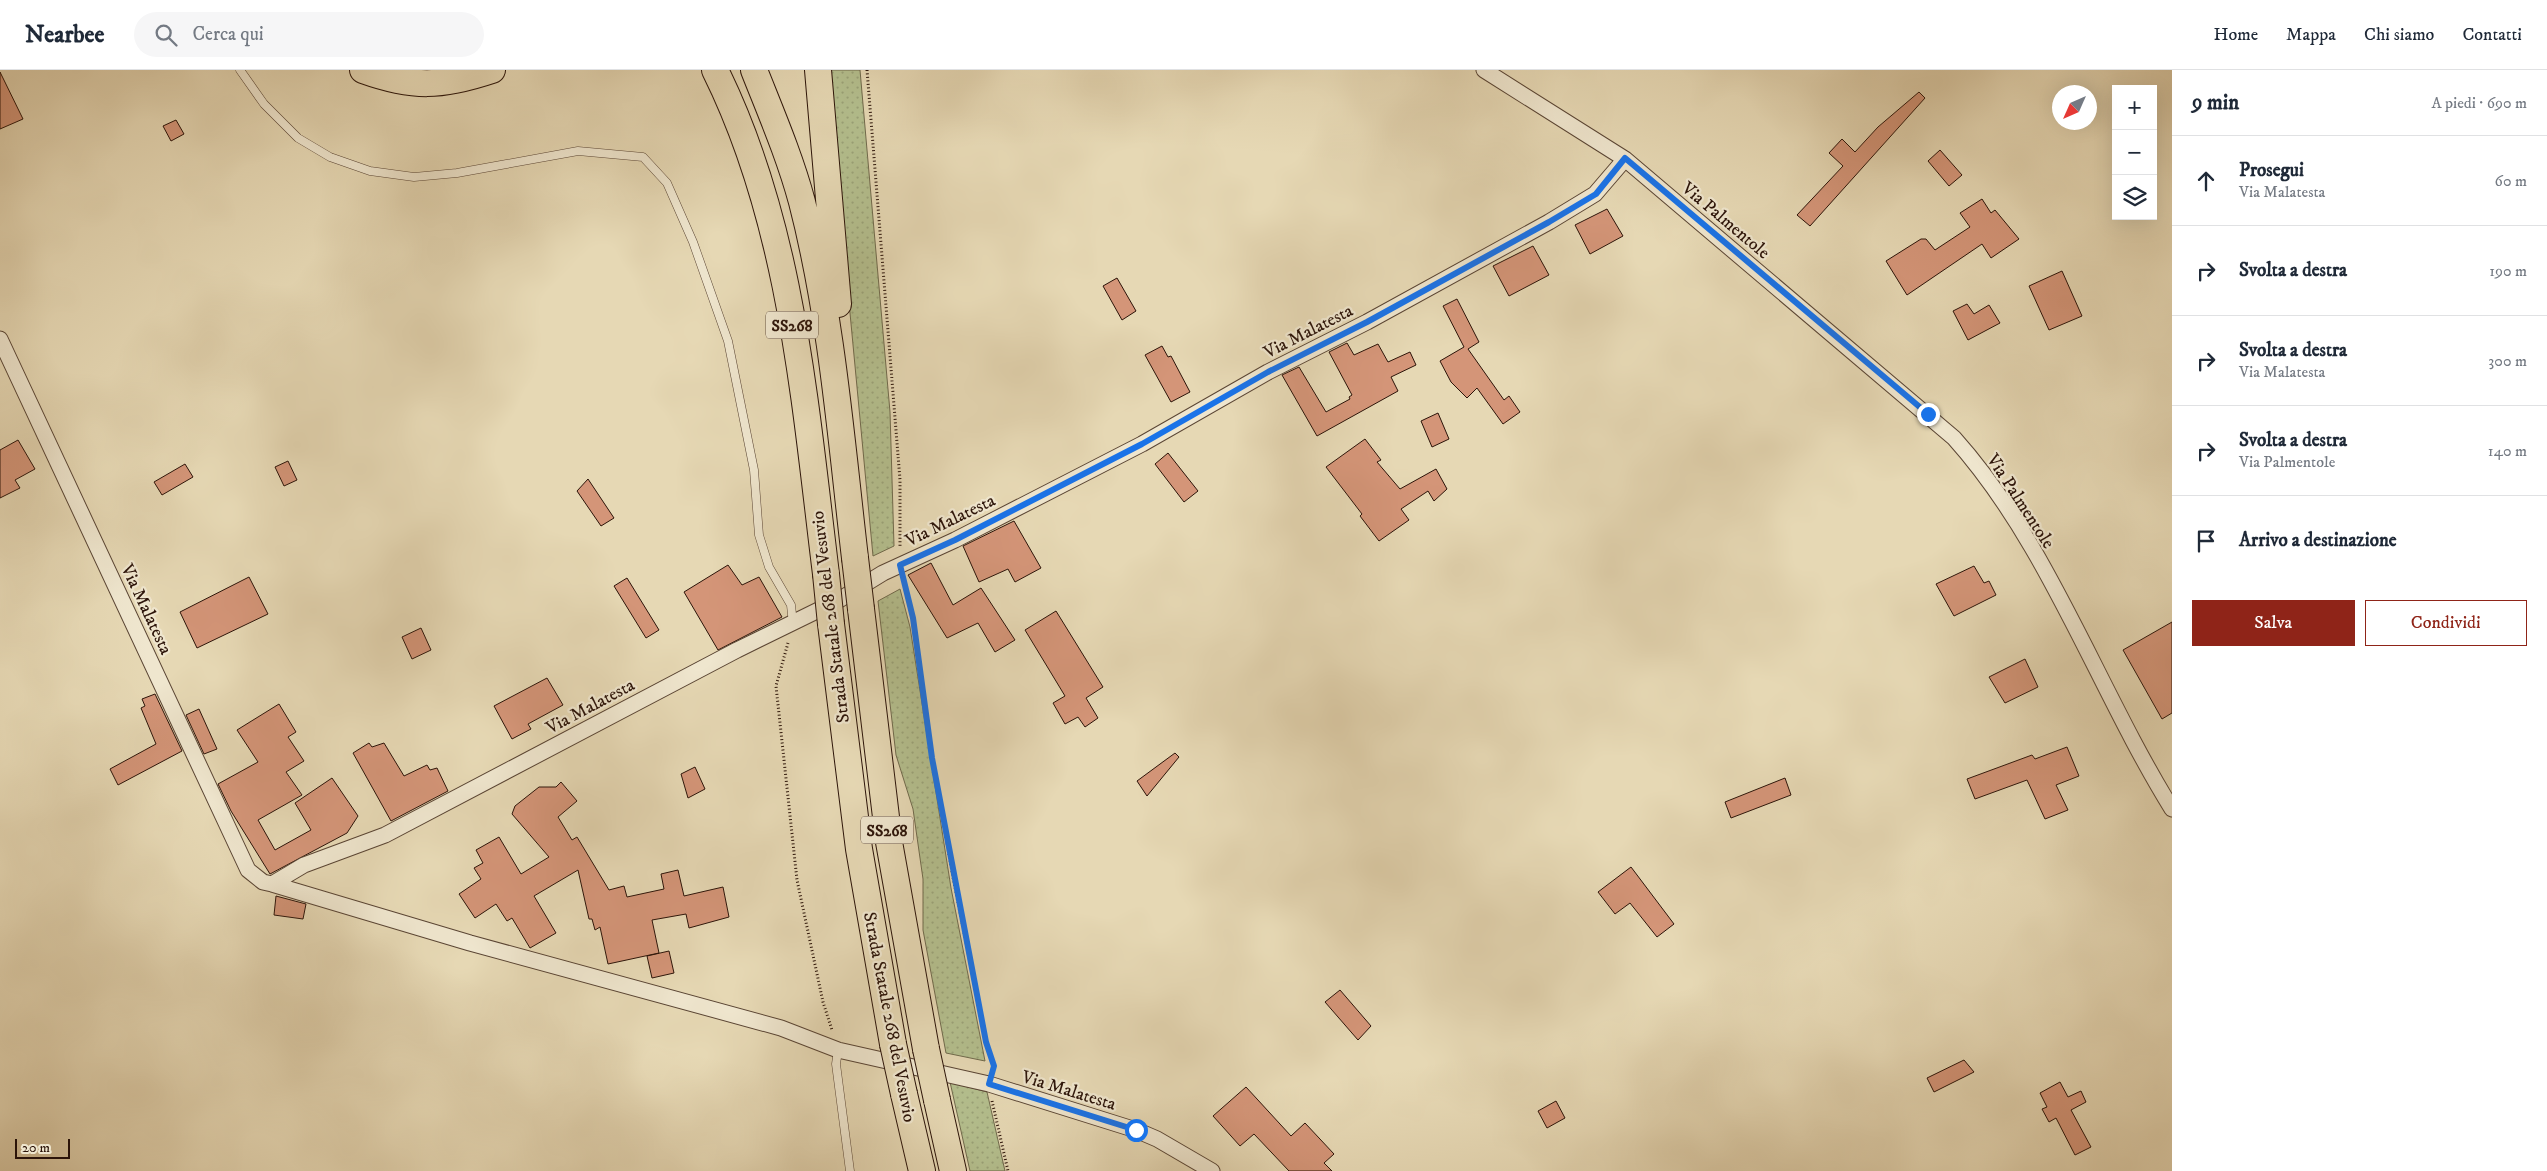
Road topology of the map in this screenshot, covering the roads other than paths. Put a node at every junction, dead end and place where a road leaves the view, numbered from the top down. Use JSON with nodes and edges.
{"nodes":[{"id":1,"x":240,"y":70,"type":"edge"},
{"id":2,"x":363,"y":70,"type":"edge"},
{"id":3,"x":492,"y":70,"type":"edge"},
{"id":4,"x":754,"y":70,"type":"edge"},
{"id":5,"x":818,"y":70,"type":"edge"},
{"id":6,"x":1484,"y":70,"type":"edge"},
{"id":7,"x":716,"y":75,"type":"edge"},
{"id":8,"x":1625,"y":158,"type":"junction"},
{"id":9,"x":0,"y":339,"type":"edge"},
{"id":10,"x":839,"y":419,"type":"junction"},
{"id":11,"x":792,"y":624,"type":"junction"},
{"id":12,"x":2172,"y":809,"type":"edge"},
{"id":13,"x":272,"y":884,"type":"junction"},
{"id":14,"x":838,"y":1050,"type":"junction"},
{"id":15,"x":850,"y":1171,"type":"edge"},
{"id":16,"x":922,"y":1171,"type":"edge"},
{"id":17,"x":953,"y":1171,"type":"edge"},
{"id":18,"x":1212,"y":1171,"type":"edge"}],
"edges":[{"from":1,"to":11,"type":"lane"},
{"from":2,"to":3,"type":"highway"},
{"from":4,"to":10,"type":"highway","name":"Strada Statale 268 del Vesuvio","number":"SS268"},
{"from":5,"to":10,"type":"highway"},
{"from":6,"to":8,"type":"street","name":"Via Palmentole"},
{"from":7,"to":16,"type":"highway","name":"Strada Statale 268 del Vesuvio","number":"SS268","bridge":true},
{"from":8,"to":11,"type":"street","name":"Via Malatesta"},
{"from":8,"to":12,"type":"street","name":"Via Palmentole"},
{"from":9,"to":13,"type":"street","name":"Via Malatesta"},
{"from":10,"to":17,"type":"highway","name":"Strada Statale 268 del Vesuvio","number":"SS268","bridge":true},
{"from":11,"to":13,"type":"street","name":"Via Malatesta"},
{"from":13,"to":14,"type":"street","name":"Via Malatesta"},
{"from":14,"to":15,"type":"lane"},
{"from":14,"to":18,"type":"street","name":"Via Malatesta"}]}
